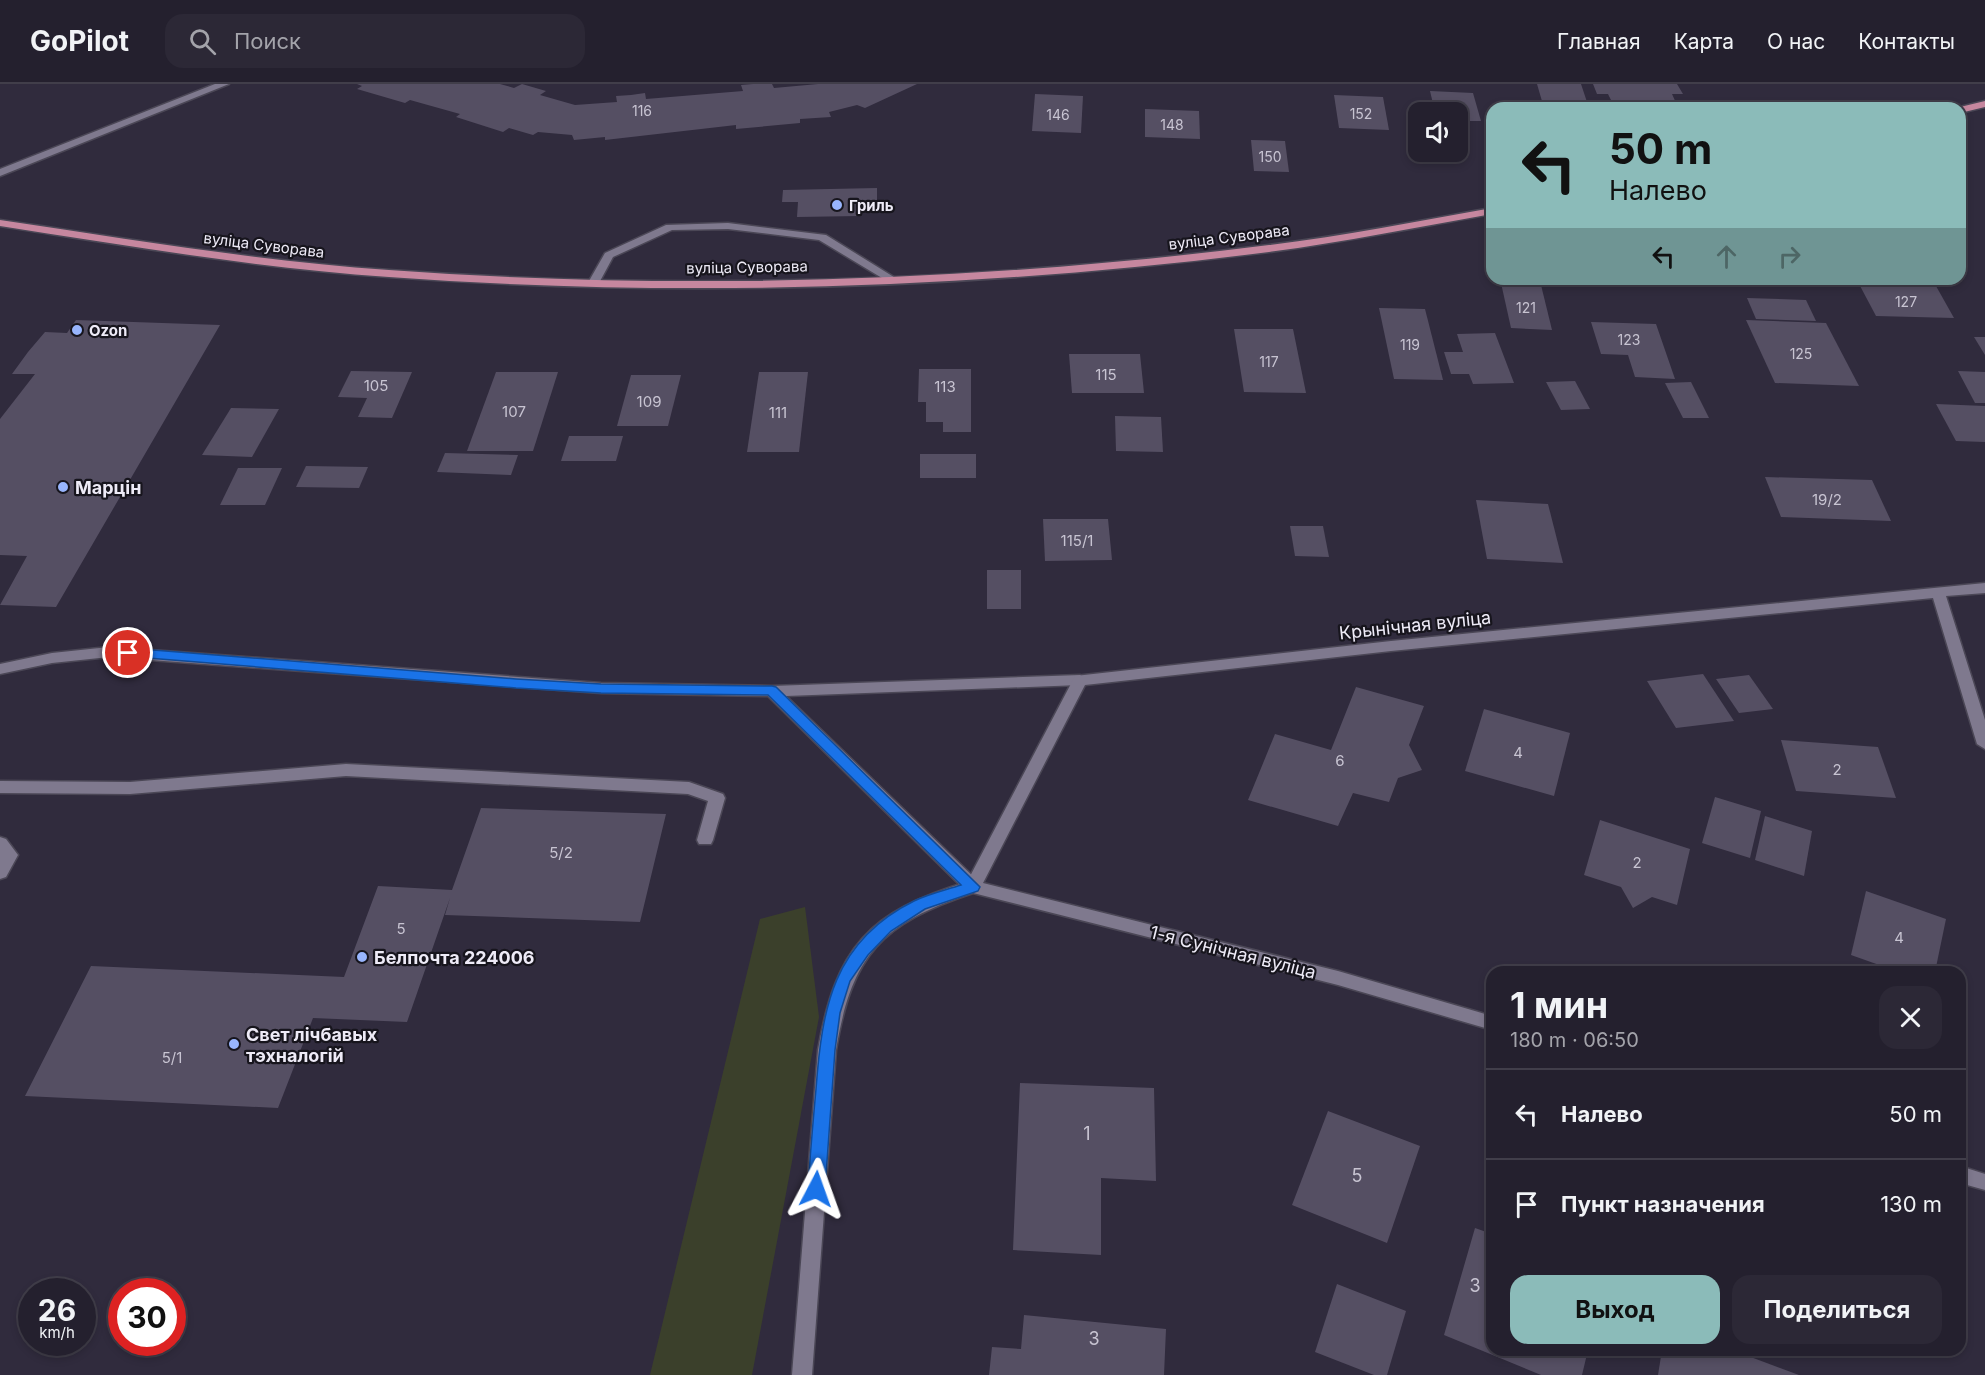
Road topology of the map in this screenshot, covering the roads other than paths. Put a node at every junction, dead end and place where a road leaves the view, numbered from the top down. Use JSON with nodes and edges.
{"nodes":[{"id":1,"x":224,"y":84,"type":"edge"},
{"id":2,"x":1985,"y":104,"type":"edge"},
{"id":3,"x":1966,"y":109,"type":"edge"},
{"id":4,"x":0,"y":172,"type":"edge"},
{"id":5,"x":1486,"y":212,"type":"edge"},
{"id":6,"x":0,"y":224,"type":"edge"},
{"id":7,"x":891,"y":279,"type":"junction"},
{"id":8,"x":595,"y":281,"type":"junction"},
{"id":9,"x":1985,"y":588,"type":"edge"},
{"id":10,"x":1939,"y":595,"type":"junction"},
{"id":11,"x":0,"y":669,"type":"edge"},
{"id":12,"x":1080,"y":680,"type":"junction"},
{"id":13,"x":772,"y":691,"type":"junction"},
{"id":14,"x":1985,"y":744,"type":"edge"},
{"id":15,"x":0,"y":787,"type":"edge"},
{"id":16,"x":705,"y":840,"type":"dead end"},
{"id":17,"x":0,"y":843,"type":"edge"},
{"id":18,"x":0,"y":873,"type":"edge"},
{"id":19,"x":973,"y":887,"type":"junction"},
{"id":20,"x":1486,"y":1021,"type":"edge"},
{"id":21,"x":1966,"y":1176,"type":"edge"},
{"id":22,"x":1985,"y":1182,"type":"edge"},
{"id":23,"x":802,"y":1375,"type":"edge"}],
"edges":[{"from":1,"to":4,"type":"street"},
{"from":2,"to":3,"type":"main road"},
{"from":5,"to":7,"type":"main road","name":"вуліца Суворава"},
{"from":6,"to":8,"type":"main road","name":"вуліца Суворава"},
{"from":7,"to":8,"type":"main road","name":"вуліца Суворава"},
{"from":7,"to":8,"type":"street"},
{"from":9,"to":10,"type":"street","name":"Крынічная вуліца"},
{"from":10,"to":12,"type":"street","name":"Крынічная вуліца"},
{"from":10,"to":14,"type":"street"},
{"from":11,"to":13,"type":"street","name":"Крынічная вуліца"},
{"from":12,"to":13,"type":"street","name":"Крынічная вуліца"},
{"from":12,"to":19,"type":"street"},
{"from":13,"to":19,"type":"street"},
{"from":15,"to":16,"type":"street"},
{"from":17,"to":18,"type":"street"},
{"from":19,"to":20,"type":"street","name":"1-я Сунічная вуліца"},
{"from":19,"to":23,"type":"street"},
{"from":21,"to":22,"type":"street"}]}
